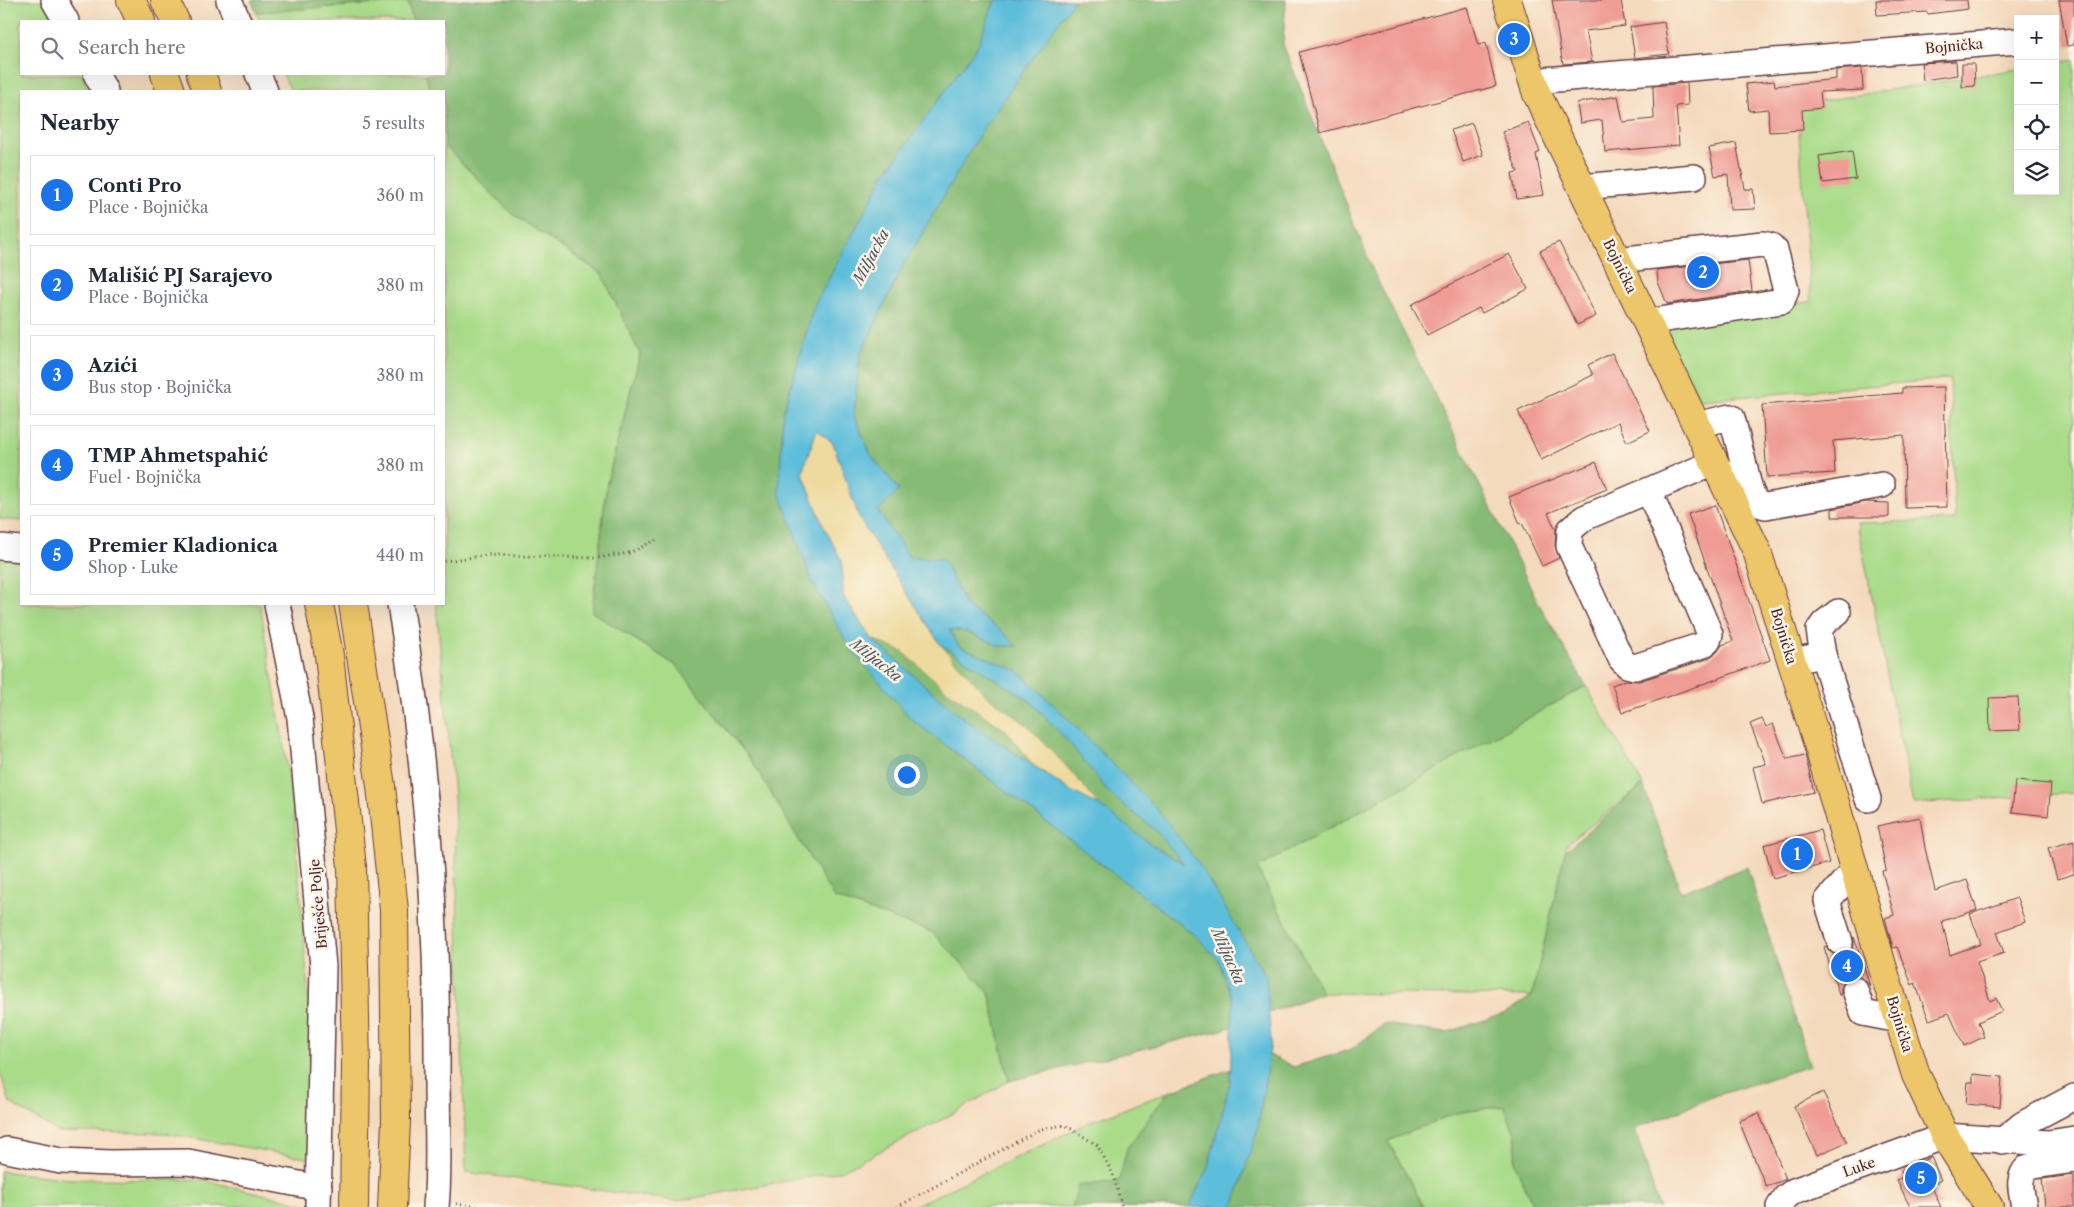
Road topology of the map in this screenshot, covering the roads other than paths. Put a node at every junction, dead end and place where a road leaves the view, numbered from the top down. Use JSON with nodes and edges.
{"nodes":[{"id":1,"x":54,"y":0,"type":"edge"},
{"id":2,"x":131,"y":0,"type":"edge"},
{"id":3,"x":165,"y":0,"type":"edge"},
{"id":4,"x":229,"y":0,"type":"edge"},
{"id":5,"x":1507,"y":0,"type":"edge"},
{"id":6,"x":65,"y":20,"type":"edge"},
{"id":7,"x":141,"y":20,"type":"edge"},
{"id":8,"x":175,"y":20,"type":"edge"},
{"id":9,"x":238,"y":20,"type":"edge"},
{"id":10,"x":2014,"y":40,"type":"edge"},
{"id":11,"x":97,"y":75,"type":"edge"},
{"id":12,"x":165,"y":75,"type":"edge"},
{"id":13,"x":200,"y":75,"type":"edge"},
{"id":14,"x":258,"y":75,"type":"edge"},
{"id":15,"x":1532,"y":81,"type":"junction"},
{"id":16,"x":104,"y":90,"type":"edge"},
{"id":17,"x":171,"y":90,"type":"edge"},
{"id":18,"x":207,"y":90,"type":"edge"},
{"id":19,"x":266,"y":90,"type":"edge"},
{"id":20,"x":1694,"y":177,"type":"dead end"},
{"id":21,"x":1582,"y":187,"type":"junction"},
{"id":22,"x":1617,"y":260,"type":"junction"},
{"id":23,"x":1647,"y":322,"type":"junction"},
{"id":24,"x":1727,"y":469,"type":"junction"},
{"id":25,"x":1882,"y":485,"type":"dead end"},
{"id":26,"x":1649,"y":491,"type":"junction"},
{"id":27,"x":0,"y":547,"type":"edge"},
{"id":28,"x":20,"y":550,"type":"edge"},
{"id":29,"x":278,"y":605,"type":"edge"},
{"id":30,"x":319,"y":605,"type":"edge"},
{"id":31,"x":353,"y":605,"type":"edge"},
{"id":32,"x":400,"y":605,"type":"edge"},
{"id":33,"x":1838,"y":612,"type":"dead end"},
{"id":34,"x":1823,"y":655,"type":"junction"},
{"id":35,"x":1792,"y":661,"type":"junction"},
{"id":36,"x":1868,"y":799,"type":"dead end"},
{"id":37,"x":1854,"y":870,"type":"junction"},
{"id":38,"x":1840,"y":942,"type":"tunnel mouth"},
{"id":39,"x":1855,"y":990,"type":"tunnel mouth"},
{"id":40,"x":1898,"y":1020,"type":"junction"},
{"id":41,"x":2074,"y":1097,"type":"edge"},
{"id":42,"x":1945,"y":1136,"type":"junction"},
{"id":43,"x":2074,"y":1139,"type":"edge"},
{"id":44,"x":2002,"y":1141,"type":"junction"},
{"id":45,"x":2,"y":1150,"type":"edge"},
{"id":46,"x":2074,"y":1160,"type":"edge"},
{"id":47,"x":319,"y":1198,"type":"edge"},
{"id":48,"x":354,"y":1207,"type":"edge"},
{"id":49,"x":392,"y":1207,"type":"edge"},
{"id":50,"x":436,"y":1207,"type":"edge"},
{"id":51,"x":1779,"y":1207,"type":"edge"},
{"id":52,"x":1989,"y":1207,"type":"edge"},
{"id":53,"x":2024,"y":1207,"type":"edge"}],
"edges":[{"from":1,"to":6,"type":"street"},
{"from":2,"to":7,"type":"main road"},
{"from":3,"to":8,"type":"main road"},
{"from":4,"to":9,"type":"street"},
{"from":5,"to":15,"type":"main road","name":"Bojnička"},
{"from":10,"to":15,"type":"street","name":"Bojnička"},
{"from":11,"to":16,"type":"street"},
{"from":12,"to":17,"type":"main road"},
{"from":13,"to":18,"type":"main road"},
{"from":14,"to":19,"type":"street"},
{"from":15,"to":21,"type":"main road","name":"Bojnička"},
{"from":20,"to":21,"type":"street"},
{"from":21,"to":22,"type":"main road","name":"Bojnička"},
{"from":22,"to":23,"type":"main road","name":"Bojnička"},
{"from":22,"to":23,"type":"street"},
{"from":23,"to":24,"type":"main road","name":"Bojnička"},
{"from":24,"to":25,"type":"street"},
{"from":24,"to":26,"type":"street"},
{"from":24,"to":35,"type":"main road","name":"Bojnička"},
{"from":26,"to":26,"type":"street"},
{"from":27,"to":28,"type":"street"},
{"from":29,"to":47,"type":"street","name":"Briješće Polje"},
{"from":30,"to":48,"type":"main road"},
{"from":31,"to":49,"type":"main road"},
{"from":32,"to":50,"type":"street"},
{"from":33,"to":34,"type":"street"},
{"from":34,"to":35,"type":"street"},
{"from":34,"to":36,"type":"street"},
{"from":35,"to":37,"type":"main road","name":"Bojnička"},
{"from":37,"to":38,"type":"street"},
{"from":37,"to":40,"type":"main road","name":"Bojnička"},
{"from":39,"to":40,"type":"street"},
{"from":40,"to":42,"type":"main road","name":"Bojnička"},
{"from":41,"to":44,"type":"street"},
{"from":42,"to":44,"type":"street"},
{"from":42,"to":51,"type":"street","name":"Luke"},
{"from":42,"to":52,"type":"main road","name":"Bojnička"},
{"from":43,"to":44,"type":"street"},
{"from":45,"to":47,"type":"street"},
{"from":46,"to":53,"type":"street"}]}
